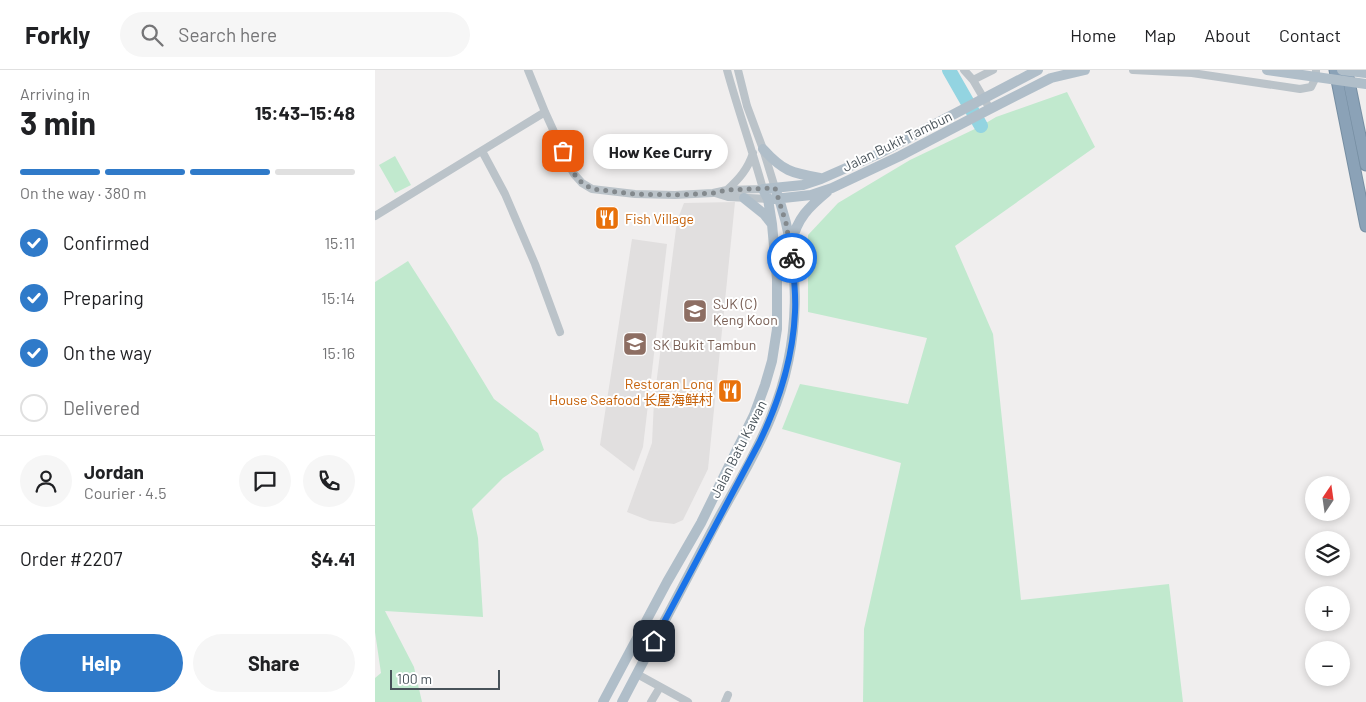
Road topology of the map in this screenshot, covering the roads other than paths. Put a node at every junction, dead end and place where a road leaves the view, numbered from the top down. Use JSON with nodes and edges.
{"nodes":[{"id":1,"x":528,"y":70,"type":"edge"},
{"id":2,"x":727,"y":70,"type":"edge"},
{"id":3,"x":738,"y":70,"type":"edge"},
{"id":4,"x":964,"y":70,"type":"edge"},
{"id":5,"x":993,"y":70,"type":"edge"},
{"id":6,"x":1038,"y":70,"type":"edge"},
{"id":7,"x":1085,"y":70,"type":"edge"},
{"id":8,"x":1133,"y":70,"type":"edge"},
{"id":9,"x":1267,"y":70,"type":"edge"},
{"id":10,"x":1316,"y":70,"type":"edge"},
{"id":11,"x":1335,"y":70,"type":"edge"},
{"id":12,"x":1343,"y":70,"type":"edge"},
{"id":13,"x":1347,"y":70,"type":"edge"},
{"id":14,"x":1366,"y":74,"type":"edge"},
{"id":15,"x":973,"y":80,"type":"junction"},
{"id":16,"x":1366,"y":84,"type":"edge"},
{"id":17,"x":981,"y":99,"type":"junction"},
{"id":18,"x":987,"y":110,"type":"junction"},
{"id":19,"x":545,"y":112,"type":"junction"},
{"id":20,"x":758,"y":150,"type":"junction"},
{"id":21,"x":482,"y":151,"type":"junction"},
{"id":22,"x":1366,"y":165,"type":"edge"},
{"id":23,"x":821,"y":179,"type":"junction"},
{"id":24,"x":775,"y":188,"type":"junction"},
{"id":25,"x":831,"y":188,"type":"junction"},
{"id":26,"x":727,"y":190,"type":"junction"},
{"id":27,"x":713,"y":193,"type":"junction"},
{"id":28,"x":765,"y":194,"type":"junction"},
{"id":29,"x":745,"y":198,"type":"junction"},
{"id":30,"x":779,"y":199,"type":"junction"},
{"id":31,"x":375,"y":216,"type":"edge"},
{"id":32,"x":772,"y":224,"type":"junction"},
{"id":33,"x":1366,"y":226,"type":"edge"},
{"id":34,"x":790,"y":248,"type":"junction"},
{"id":35,"x":560,"y":332,"type":"dead end"},
{"id":36,"x":637,"y":674,"type":"junction"},
{"id":37,"x":660,"y":687,"type":"junction"},
{"id":38,"x":603,"y":702,"type":"edge"},
{"id":39,"x":622,"y":702,"type":"edge"},
{"id":40,"x":651,"y":702,"type":"edge"},
{"id":41,"x":688,"y":702,"type":"edge"}],
"edges":[{"from":1,"to":19,"type":"street","name":"Jalan Bukit Tambun"},
{"from":2,"to":20,"type":"street"},
{"from":3,"to":20,"type":"street"},
{"from":4,"to":15,"type":"street"},
{"from":5,"to":15,"type":"street"},
{"from":6,"to":17,"type":"main road","name":"Jalan Bukit Tambun"},
{"from":7,"to":18,"type":"main road","name":"Jalan Bukit Tambun"},
{"from":8,"to":10,"type":"street"},
{"from":9,"to":16,"type":"main road","bridge":true},
{"from":11,"to":33,"type":"highway"},
{"from":12,"to":14,"type":"main road","bridge":true},
{"from":13,"to":22,"type":"highway"},
{"from":15,"to":17,"type":"street"},
{"from":17,"to":18,"type":"street"},
{"from":17,"to":23,"type":"main road","name":"Jalan Bukit Tambun"},
{"from":18,"to":25,"type":"main road","name":"Jalan Bukit Tambun"},
{"from":19,"to":21,"type":"street"},
{"from":19,"to":27,"type":"street","name":"Jalan Bukit Tambun"},
{"from":20,"to":23,"type":"main road"},
{"from":20,"to":24,"type":"street"},
{"from":20,"to":26,"type":"street"},
{"from":20,"to":28,"type":"street"},
{"from":21,"to":31,"type":"street"},
{"from":21,"to":35,"type":"street"},
{"from":23,"to":24,"type":"main road","name":"Jalan Bukit Tambun"},
{"from":24,"to":28,"type":"main road","name":"Jalan Bukit Tambun"},
{"from":24,"to":30,"type":"main road","name":"Jalan Batu Kawan"},
{"from":25,"to":30,"type":"main road","name":"Jalan Bukit Tambun"},
{"from":25,"to":34,"type":"main road"},
{"from":26,"to":27,"type":"street","name":"Jalan Bukit Tambun"},
{"from":26,"to":28,"type":"street","name":"Jalan Bukit Tambun"},
{"from":27,"to":29,"type":"street","name":"Jalan Bukit Tambun"},
{"from":28,"to":29,"type":"street","name":"Jalan Bukit Tambun"},
{"from":28,"to":30,"type":"main road","name":"Jalan Bukit Tambun"},
{"from":28,"to":32,"type":"main road","name":"Jalan Batu Kawan"},
{"from":29,"to":32,"type":"main road"},
{"from":30,"to":34,"type":"main road","name":"Jalan Batu Kawan"},
{"from":32,"to":38,"type":"main road","name":"Jalan Batu Kawan"},
{"from":34,"to":36,"type":"main road","name":"Jalan Batu Kawan"},
{"from":36,"to":37,"type":"street"},
{"from":36,"to":39,"type":"main road","name":"Jalan Batu Kawan"},
{"from":37,"to":40,"type":"street"},
{"from":37,"to":41,"type":"street"}]}
